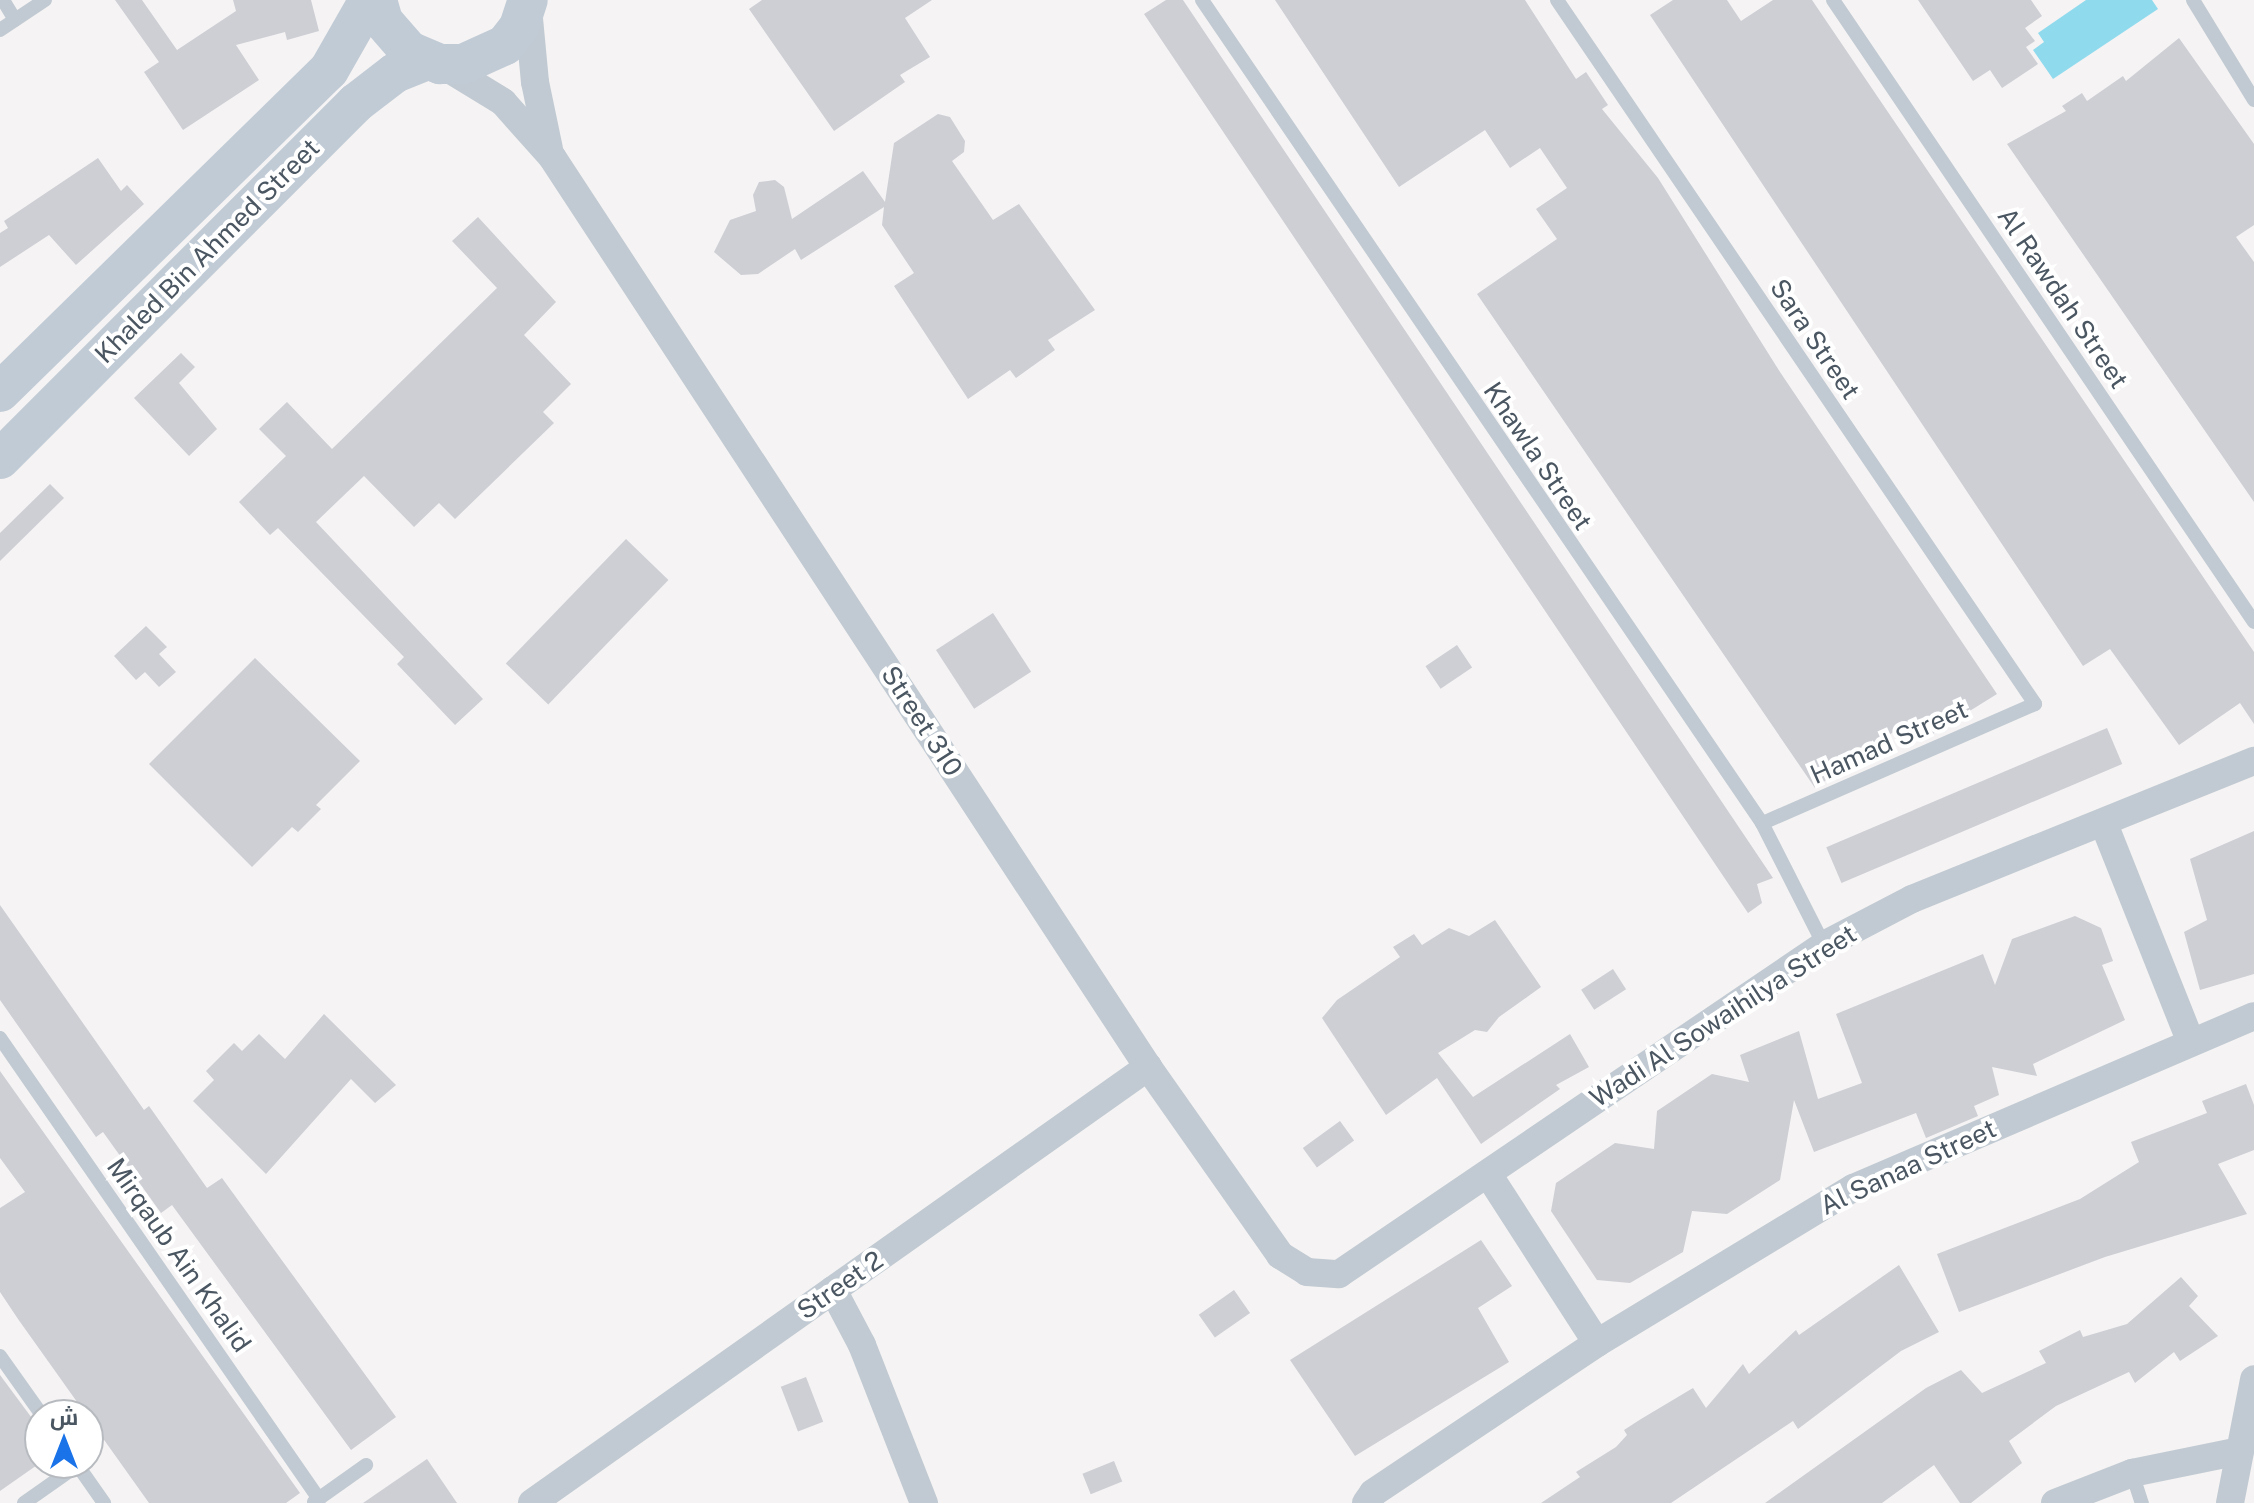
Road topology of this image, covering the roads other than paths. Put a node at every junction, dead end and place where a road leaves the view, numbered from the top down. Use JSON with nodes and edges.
{"nodes":[{"id":1,"x":3,"y":0,"type":"edge"},
{"id":2,"x":45,"y":0,"type":"edge"},
{"id":3,"x":369,"y":0,"type":"edge"},
{"id":4,"x":377,"y":0,"type":"edge"},
{"id":5,"x":1202,"y":0,"type":"edge"},
{"id":6,"x":1557,"y":0,"type":"edge"},
{"id":7,"x":1833,"y":0,"type":"edge"},
{"id":8,"x":2193,"y":0,"type":"edge"},
{"id":9,"x":528,"y":3,"type":"edge"},
{"id":10,"x":15,"y":20,"type":"junction"},
{"id":11,"x":0,"y":30,"type":"edge"},
{"id":12,"x":433,"y":62,"type":"junction"},
{"id":13,"x":2254,"y":100,"type":"edge"},
{"id":14,"x":552,"y":157,"type":"junction"},
{"id":15,"x":0,"y":392,"type":"edge"},
{"id":16,"x":0,"y":459,"type":"edge"},
{"id":17,"x":2254,"y":622,"type":"edge"},
{"id":18,"x":2035,"y":704,"type":"joint"},
{"id":19,"x":2254,"y":761,"type":"edge"},
{"id":20,"x":1762,"y":823,"type":"junction"},
{"id":21,"x":2104,"y":824,"type":"junction"},
{"id":22,"x":1824,"y":945,"type":"junction"},
{"id":23,"x":2254,"y":1016,"type":"edge"},
{"id":24,"x":0,"y":1038,"type":"edge"},
{"id":25,"x":2190,"y":1040,"type":"junction"},
{"id":26,"x":1148,"y":1067,"type":"junction"},
{"id":27,"x":1488,"y":1174,"type":"junction"},
{"id":28,"x":1307,"y":1272,"type":"joint"},
{"id":29,"x":833,"y":1290,"type":"junction"},
{"id":30,"x":1597,"y":1343,"type":"junction"},
{"id":31,"x":0,"y":1356,"type":"edge"},
{"id":32,"x":2254,"y":1379,"type":"edge"},
{"id":33,"x":31,"y":1399,"type":"edge"},
{"id":34,"x":2240,"y":1451,"type":"junction"},
{"id":35,"x":366,"y":1465,"type":"dead end"},
{"id":36,"x":2132,"y":1473,"type":"junction"},
{"id":37,"x":57,"y":1479,"type":"edge"},
{"id":38,"x":87,"y":1479,"type":"edge"},
{"id":39,"x":316,"y":1501,"type":"edge"},
{"id":40,"x":24,"y":1503,"type":"edge"},
{"id":41,"x":104,"y":1503,"type":"edge"},
{"id":42,"x":532,"y":1503,"type":"edge"},
{"id":43,"x":924,"y":1503,"type":"edge"},
{"id":44,"x":1366,"y":1503,"type":"edge"},
{"id":45,"x":2055,"y":1503,"type":"edge"},
{"id":46,"x":2142,"y":1503,"type":"edge"},
{"id":47,"x":2230,"y":1503,"type":"edge"}],
"edges":[{"from":1,"to":10,"type":"lane"},
{"from":2,"to":10,"type":"lane"},
{"from":3,"to":15,"type":"main road","name":"Khaled Bin Ahmed Street"},
{"from":4,"to":12,"type":"main road"},
{"from":5,"to":20,"type":"lane","name":"Khawla Street"},
{"from":6,"to":18,"type":"lane","name":"Sara Street"},
{"from":7,"to":17,"type":"lane","name":"Al Rawdah Street"},
{"from":8,"to":13,"type":"lane"},
{"from":9,"to":12,"type":"main road","name":"Khaled Bin Ahmed Street"},
{"from":9,"to":14,"type":"street","name":"Street 310"},
{"from":10,"to":11,"type":"lane"},
{"from":12,"to":14,"type":"street","name":"Street 310"},
{"from":12,"to":16,"type":"main road","name":"Khaled Bin Ahmed Street"},
{"from":14,"to":26,"type":"street","name":"Street 310"},
{"from":18,"to":20,"type":"lane","name":"Hamad Street"},
{"from":19,"to":21,"type":"street","name":"Wadi Al Sowaihilya Street"},
{"from":20,"to":22,"type":"lane","name":"Khawla Street"},
{"from":21,"to":22,"type":"street","name":"Wadi Al Sowaihilya Street"},
{"from":21,"to":25,"type":"street"},
{"from":22,"to":27,"type":"street","name":"Wadi Al Sowaihilya Street"},
{"from":23,"to":25,"type":"street","name":"Al Sanaa Street"},
{"from":24,"to":39,"type":"lane","name":"Mirqaub Ain Khalid"},
{"from":25,"to":30,"type":"street","name":"Al Sanaa Street"},
{"from":26,"to":28,"type":"street","name":"Street 310"},
{"from":26,"to":29,"type":"street","name":"Street 2"},
{"from":27,"to":28,"type":"street","name":"Wadi Al Sowaihilya Street"},
{"from":27,"to":30,"type":"street"},
{"from":29,"to":42,"type":"street","name":"Street 2"},
{"from":29,"to":43,"type":"street"},
{"from":30,"to":44,"type":"street","name":"Al Sanaa Street"},
{"from":31,"to":33,"type":"lane"},
{"from":32,"to":34,"type":"street"},
{"from":34,"to":36,"type":"street"},
{"from":34,"to":47,"type":"street"},
{"from":35,"to":39,"type":"lane"},
{"from":36,"to":45,"type":"street"},
{"from":36,"to":46,"type":"lane"},
{"from":37,"to":40,"type":"lane"},
{"from":38,"to":41,"type":"lane"}]}
